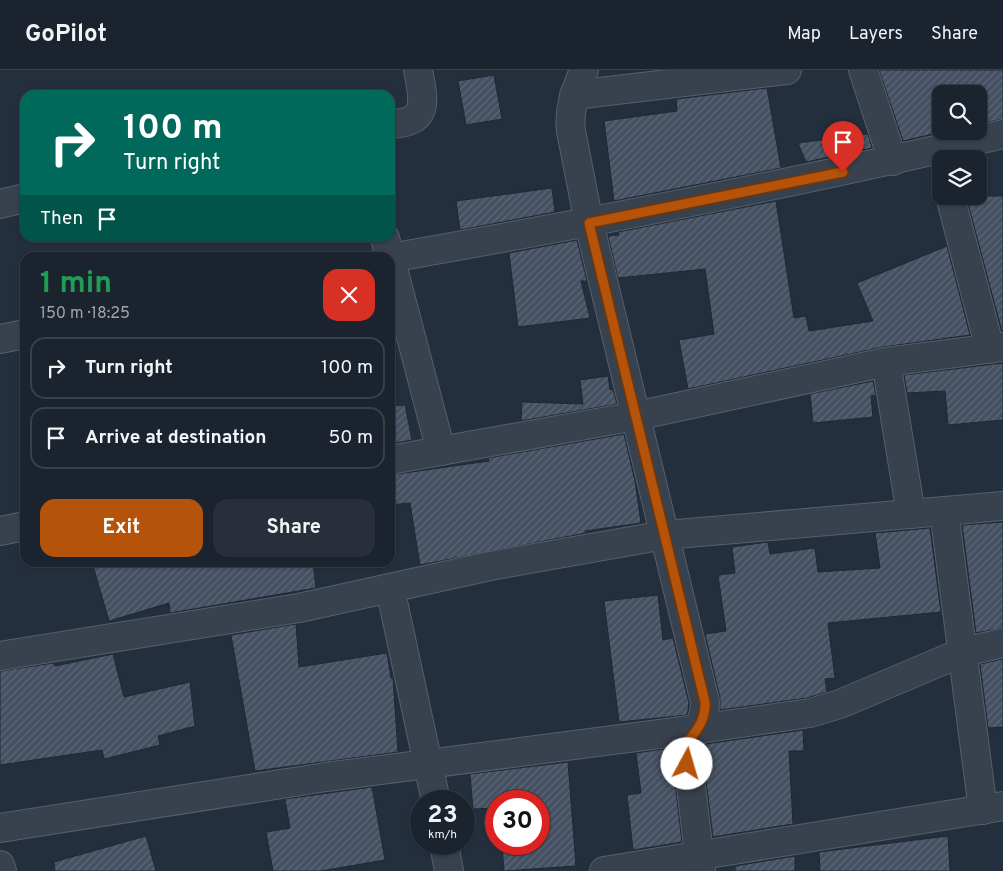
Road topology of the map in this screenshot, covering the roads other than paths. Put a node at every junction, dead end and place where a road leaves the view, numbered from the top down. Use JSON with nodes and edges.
{"nodes":[{"id":1,"x":418,"y":70,"type":"edge"},
{"id":2,"x":584,"y":70,"type":"edge"},
{"id":3,"x":788,"y":70,"type":"edge"},
{"id":4,"x":863,"y":70,"type":"edge"},
{"id":5,"x":574,"y":95,"type":"junction"},
{"id":6,"x":395,"y":124,"type":"edge"},
{"id":7,"x":1003,"y":134,"type":"edge"},
{"id":8,"x":958,"y":150,"type":"edge"},
{"id":9,"x":932,"y":158,"type":"edge"},
{"id":10,"x":893,"y":161,"type":"junction"},
{"id":11,"x":20,"y":199,"type":"edge"},
{"id":12,"x":0,"y":204,"type":"edge"},
{"id":13,"x":953,"y":205,"type":"edge"},
{"id":14,"x":589,"y":223,"type":"junction"},
{"id":15,"x":389,"y":251,"type":"edge"},
{"id":16,"x":395,"y":274,"type":"edge"},
{"id":17,"x":20,"y":335,"type":"edge"},
{"id":18,"x":0,"y":339,"type":"edge"},
{"id":19,"x":997,"y":348,"type":"edge"},
{"id":20,"x":886,"y":362,"type":"junction"},
{"id":21,"x":636,"y":416,"type":"junction"},
{"id":22,"x":441,"y":451,"type":"junction"},
{"id":23,"x":395,"y":459,"type":"edge"},
{"id":24,"x":1003,"y":506,"type":"edge"},
{"id":25,"x":944,"y":511,"type":"junction"},
{"id":26,"x":911,"y":514,"type":"junction"},
{"id":27,"x":20,"y":527,"type":"edge"},
{"id":28,"x":0,"y":531,"type":"edge"},
{"id":29,"x":665,"y":535,"type":"junction"},
{"id":30,"x":390,"y":588,"type":"junction"},
{"id":31,"x":1003,"y":642,"type":"edge"},
{"id":32,"x":963,"y":652,"type":"junction"},
{"id":33,"x":0,"y":656,"type":"edge"},
{"id":34,"x":698,"y":729,"type":"junction"},
{"id":35,"x":428,"y":764,"type":"junction"},
{"id":36,"x":434,"y":790,"type":"edge"},
{"id":37,"x":993,"y":808,"type":"edge"},
{"id":38,"x":0,"y":828,"type":"edge"},
{"id":39,"x":446,"y":855,"type":"edge"},
{"id":40,"x":700,"y":864,"type":"edge"},
{"id":41,"x":0,"y":865,"type":"edge"},
{"id":42,"x":2,"y":871,"type":"edge"},
{"id":43,"x":449,"y":871,"type":"edge"},
{"id":44,"x":604,"y":871,"type":"edge"}],
"edges":[{"from":1,"to":6,"type":"street"},
{"from":2,"to":5,"type":"street"},
{"from":3,"to":5,"type":"street"},
{"from":4,"to":10,"type":"street"},
{"from":5,"to":14,"type":"street"},
{"from":7,"to":8,"type":"street"},
{"from":9,"to":10,"type":"street"},
{"from":10,"to":14,"type":"street"},
{"from":11,"to":12,"type":"street"},
{"from":13,"to":19,"type":"street"},
{"from":14,"to":15,"type":"street"},
{"from":14,"to":21,"type":"street"},
{"from":16,"to":22,"type":"street"},
{"from":17,"to":18,"type":"street"},
{"from":19,"to":20,"type":"street"},
{"from":20,"to":21,"type":"street"},
{"from":20,"to":26,"type":"street"},
{"from":21,"to":22,"type":"street"},
{"from":21,"to":29,"type":"street"},
{"from":22,"to":23,"type":"street"},
{"from":24,"to":25,"type":"street"},
{"from":25,"to":26,"type":"street"},
{"from":25,"to":32,"type":"street"},
{"from":26,"to":29,"type":"street"},
{"from":27,"to":28,"type":"street"},
{"from":29,"to":30,"type":"street"},
{"from":29,"to":34,"type":"street"},
{"from":30,"to":33,"type":"street"},
{"from":30,"to":35,"type":"street"},
{"from":31,"to":32,"type":"street"},
{"from":32,"to":34,"type":"street"},
{"from":32,"to":37,"type":"street"},
{"from":34,"to":35,"type":"street"},
{"from":34,"to":40,"type":"street"},
{"from":35,"to":36,"type":"street"},
{"from":35,"to":38,"type":"street"},
{"from":37,"to":40,"type":"street"},
{"from":39,"to":43,"type":"street"},
{"from":40,"to":44,"type":"street"},
{"from":41,"to":42,"type":"street"}]}
